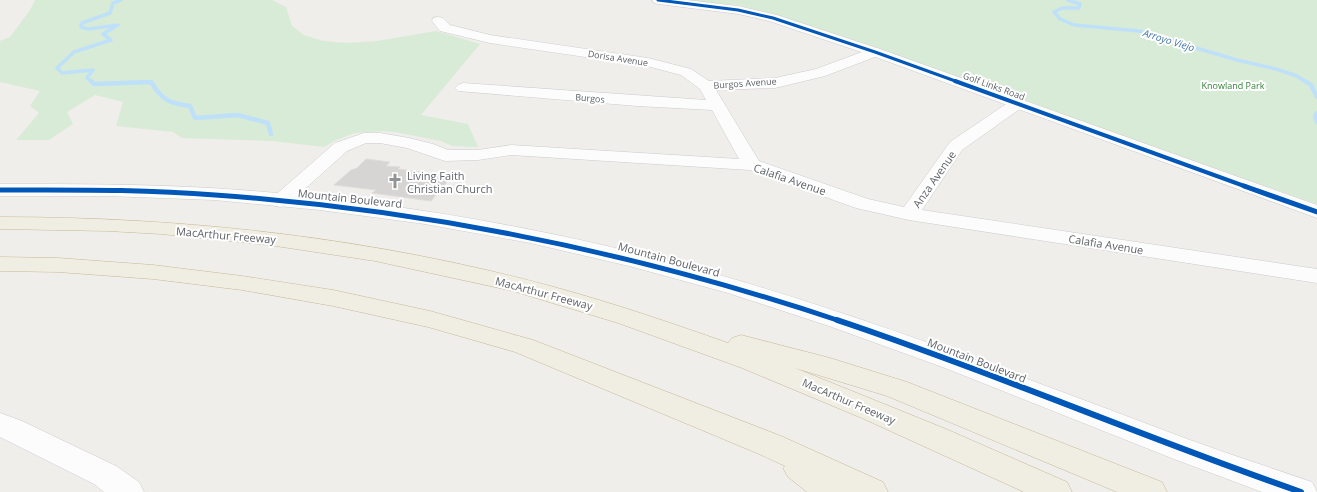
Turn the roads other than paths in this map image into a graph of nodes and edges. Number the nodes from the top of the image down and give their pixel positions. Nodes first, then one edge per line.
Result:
1 (658, 0) edge
2 (438, 21) dead end
3 (875, 52) junction
4 (706, 86) junction
5 (463, 88) dead end
6 (1018, 103) junction
7 (716, 105) junction
8 (752, 165) junction
9 (0, 190) edge
10 (280, 201) junction
11 (1317, 212) edge
12 (910, 214) junction
13 (0, 223) edge
14 (0, 264) edge
15 (1317, 276) edge
16 (561, 296) junction
17 (0, 426) edge
18 (770, 445) junction
19 (128, 492) edge
20 (830, 492) edge
21 (872, 492) edge
22 (1056, 492) edge
23 (1151, 492) edge
24 (1301, 492) edge

1 - 3 street, Golf Links Road
2 - 4 street, Dorisa Avenue
3 - 4 street, Burgos Avenue
3 - 6 street, Golf Links Road
4 - 7 street, Dorisa Avenue
5 - 7 street, Burgos
6 - 11 street, Golf Links Road
6 - 12 street, Anza Avenue
7 - 8 street, Dorisa Avenue
8 - 10 street, Calafia Avenue
8 - 12 street, Calafia Avenue
9 - 10 street, Mountain Boulevard
10 - 24 street, Mountain Boulevard
12 - 15 street, Calafia Avenue
13 - 16 highway, MacArthur Freeway
14 - 18 highway
16 - 22 highway, MacArthur Freeway
16 - 23 highway
17 - 19 street
18 - 20 highway
18 - 21 highway

